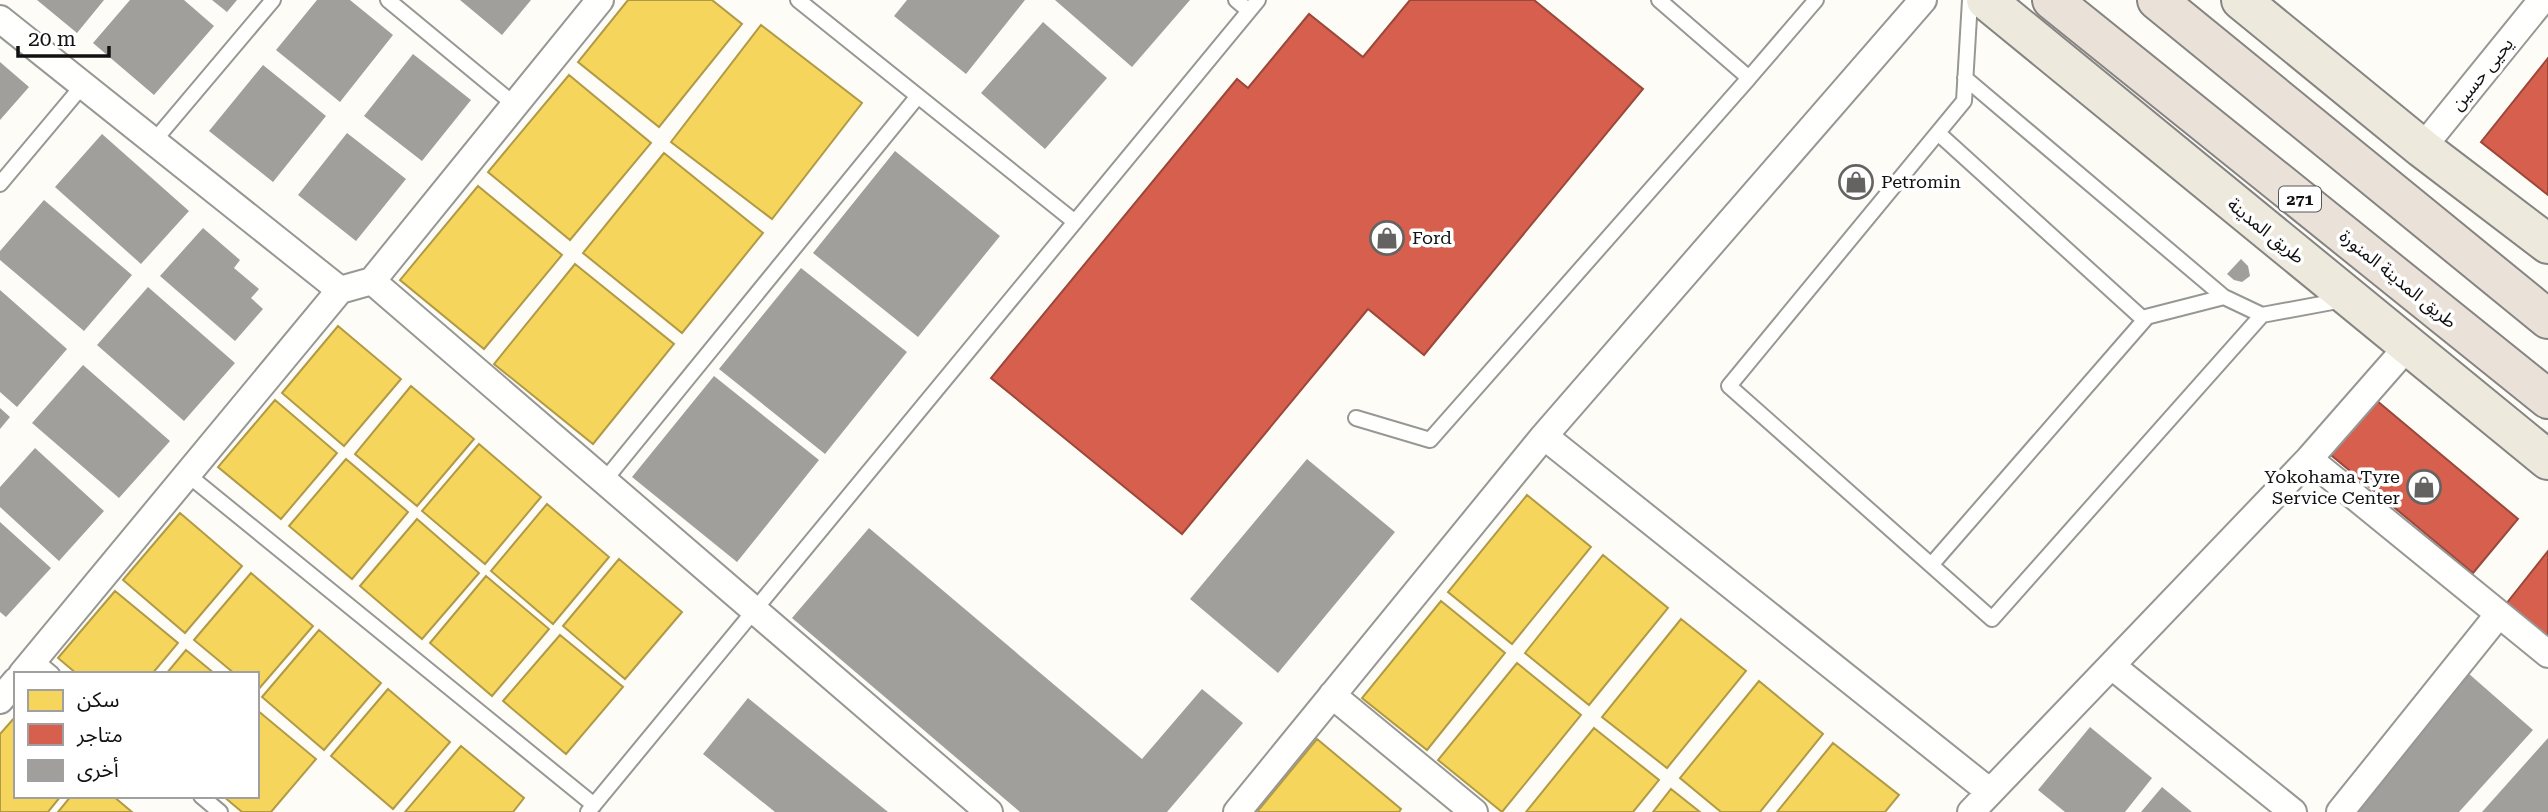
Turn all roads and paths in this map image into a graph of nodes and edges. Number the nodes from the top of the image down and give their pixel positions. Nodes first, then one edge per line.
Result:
1 (274, 0) edge
2 (388, 0) edge
3 (600, 0) edge
4 (798, 0) edge
5 (1236, 0) edge
6 (1658, 0) edge
7 (1816, 0) edge
8 (1923, 0) edge
9 (1970, 0) edge
10 (1986, 0) edge
11 (2052, 0) edge
12 (2157, 0) edge
13 (2241, 0) edge
14 (2542, 0) edge
15 (1253, 5) edge
16 (0, 19) edge
17 (1749, 78) junction
18 (1965, 78) junction
19 (83, 85) junction
20 (918, 96) junction
21 (515, 105) junction
22 (1938, 134) junction
23 (154, 141) junction
24 (2422, 148) junction
25 (0, 184) edge
26 (1075, 222) junction
27 (2548, 244) edge
28 (372, 281) junction
29 (340, 290) junction
30 (2224, 297) junction
31 (2350, 299) junction
32 (2262, 315) junction
33 (2147, 317) junction
34 (2548, 319) edge
35 (2407, 346) junction
36 (2548, 399) edge
37 (1356, 418) dead end
38 (1544, 436) junction
39 (2309, 459) junction
40 (2548, 460) edge
41 (188, 475) junction
42 (604, 481) junction
43 (1932, 564) junction
44 (755, 611) junction
45 (2499, 614) junction
46 (2548, 654) edge
47 (2112, 666) junction
48 (36, 669) edge
49 (14, 683) edge
50 (1332, 695) junction
51 (0, 700) edge
52 (1990, 792) junction
53 (203, 798) edge
54 (591, 808) edge
55 (220, 812) edge
56 (989, 812) edge
57 (1237, 812) edge
58 (1475, 812) edge
59 (1971, 812) edge
60 (2293, 812) edge
61 (2340, 812) edge

1 - 23 lane
2 - 21 lane
3 - 21 street
4 - 20 lane
5 - 15 lane
6 - 17 lane
7 - 17 lane
8 - 38 street
9 - 18 lane
10 - 31 main road, طريق المدينة
11 - 36 highway, طريق المدينة المنورة / 271
12 - 34 highway
13 - 24 main road
14 - 24 street, يحيى حسين
15 - 26 lane
16 - 19 street
17 - 37 lane
18 - 22 lane
18 - 30 lane
19 - 23 street
19 - 25 lane
20 - 26 lane
20 - 42 lane
21 - 28 street
22 - 33 lane
22 - 43 lane
23 - 29 street
24 - 27 main road
26 - 44 lane
28 - 29 street
28 - 42 street
29 - 41 street
30 - 32 lane
30 - 33 lane
31 - 32 lane
31 - 35 main road, طريق المدينة
32 - 43 lane
33 - 43 lane
35 - 39 street
35 - 40 main road, طريق المدينة
38 - 50 street
38 - 52 street
39 - 45 street
39 - 47 street
41 - 48 street
41 - 54 lane
42 - 44 street
44 - 54 lane
44 - 56 street
45 - 46 street
45 - 61 street
47 - 52 street
47 - 60 street
49 - 51 street
50 - 57 street
50 - 58 street
52 - 59 street
53 - 55 lane

